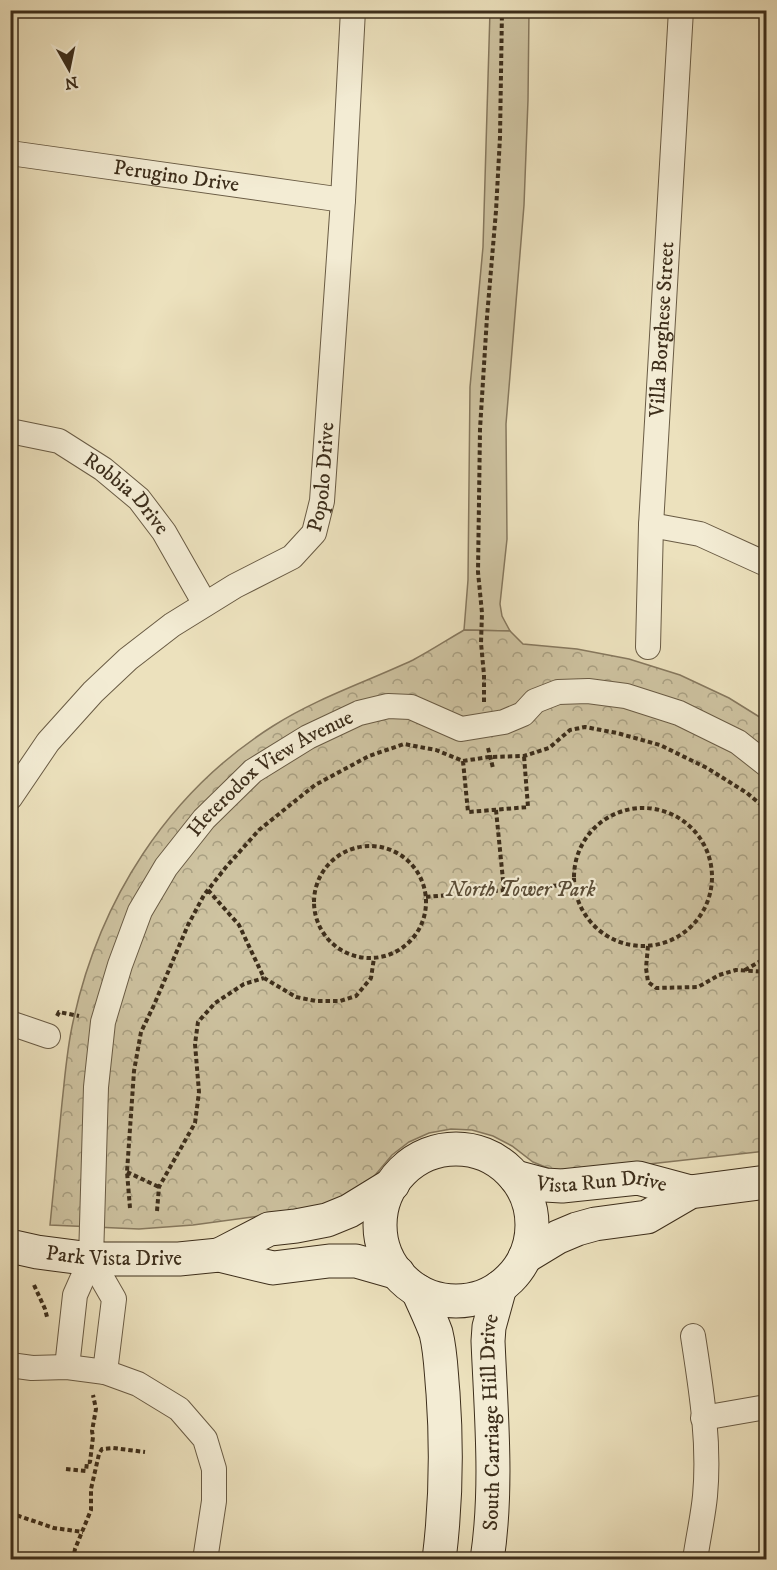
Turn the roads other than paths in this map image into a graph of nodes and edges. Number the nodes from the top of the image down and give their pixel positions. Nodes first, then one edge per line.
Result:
1 (353, 10) edge
2 (681, 10) edge
3 (10, 153) edge
4 (343, 200) junction
5 (10, 431) edge
6 (651, 525) junction
7 (766, 564) edge
8 (205, 604) junction
9 (648, 647) dead end
10 (766, 764) edge
11 (10, 798) edge
12 (10, 1023) edge
13 (48, 1036) road end
14 (515, 1177) junction
15 (766, 1182) edge
16 (393, 1184) junction
17 (690, 1192) junction
18 (10, 1246) edge
19 (219, 1255) junction
20 (525, 1257) junction
21 (91, 1259) junction
22 (408, 1282) junction
23 (500, 1287) junction
24 (693, 1336) dead end
25 (10, 1365) edge
26 (67, 1367) junction
27 (99, 1381) junction
28 (766, 1407) edge
29 (703, 1418) junction
30 (205, 1560) edge
31 (439, 1560) edge
32 (487, 1560) edge
33 (695, 1560) edge

1 - 4 street, Popolo Drive
2 - 6 street, Villa Borghese Street
3 - 4 street, Perugino Drive
4 - 8 street, Popolo Drive
5 - 8 street, Robbia Drive
6 - 7 street
6 - 9 street, Villa Borghese Street
8 - 11 street, Popolo Drive
10 - 21 street, Heterodox View Avenue
12 - 13 street
14 - 16 street
14 - 17 street, Vista Run Drive
14 - 20 street
15 - 17 street, Vista Run Drive
16 - 19 street, Park Vista Drive
16 - 22 street
17 - 20 street, Vista Run Drive
18 - 21 street, Park Vista Drive
19 - 21 street, Park Vista Drive
19 - 22 street, Park Vista Drive
20 - 23 street
21 - 26 street
21 - 27 street
22 - 23 street
22 - 31 street
23 - 32 street, South Carriage Hill Drive
24 - 29 street
25 - 26 street
26 - 27 street
27 - 30 street
28 - 29 street
29 - 33 street

